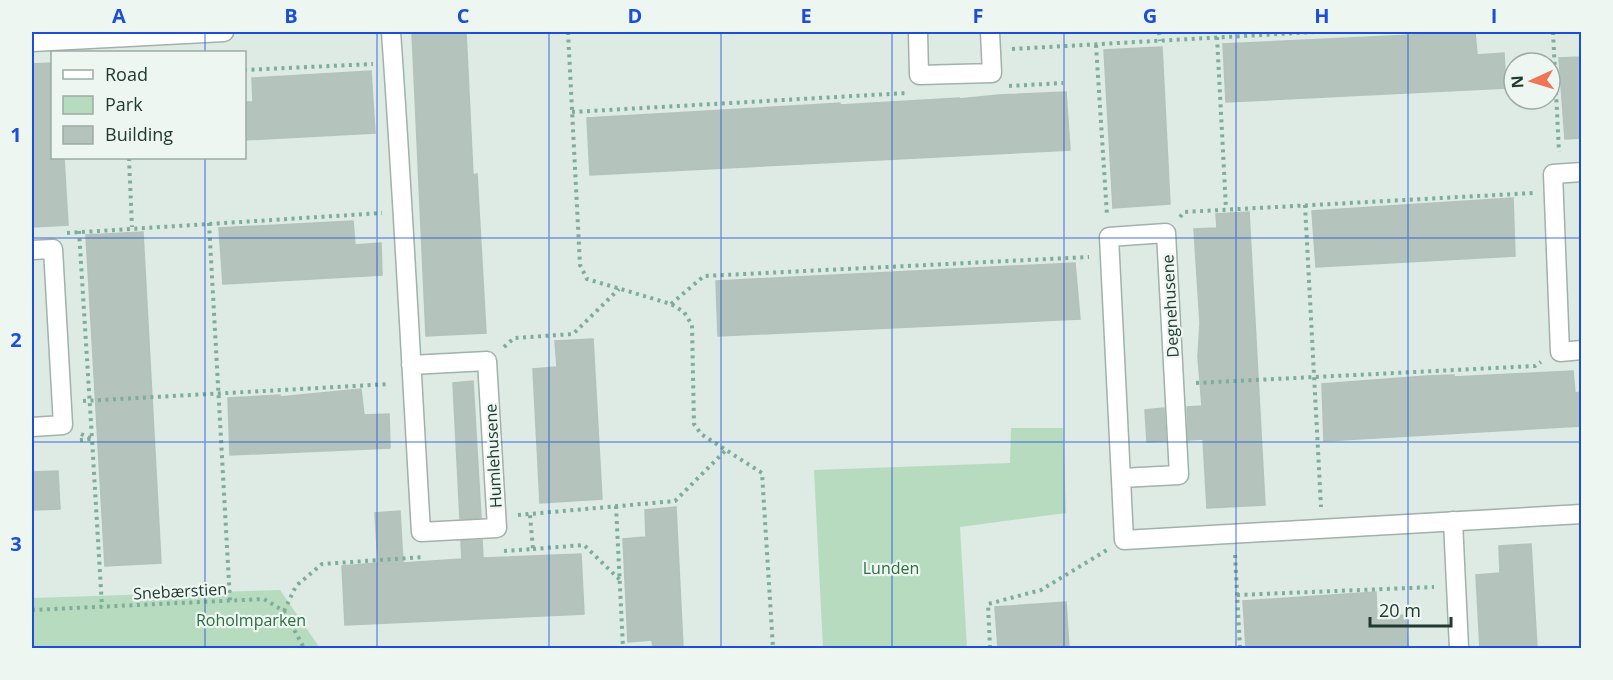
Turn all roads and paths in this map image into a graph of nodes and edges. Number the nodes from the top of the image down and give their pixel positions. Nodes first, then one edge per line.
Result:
1 (224, 32) edge
2 (391, 32) edge
3 (568, 32) edge
4 (918, 32) edge
5 (990, 32) edge
6 (1160, 32) edge
7 (1315, 32) edge
8 (1553, 32) edge
9 (1217, 38) junction
10 (1160, 41) junction
11 (32, 42) edge
12 (1096, 45) junction
13 (991, 51) junction
14 (393, 63) junction
15 (246, 70) edge
16 (920, 75) junction
17 (572, 112) junction
18 (129, 159) edge
19 (1581, 172) edge
20 (1560, 173) junction
21 (1554, 192) junction
22 (1305, 206) junction
23 (1226, 209) junction
24 (402, 212) junction
25 (209, 223) junction
26 (132, 228) junction
27 (79, 231) junction
28 (1166, 233) junction
29 (1109, 237) junction
30 (53, 249) junction
31 (32, 250) edge
32 (1110, 256) junction
33 (620, 288) junction
34 (671, 304) junction
35 (1581, 350) edge
36 (1560, 352) junction
37 (487, 361) junction
38 (411, 374) junction
39 (1314, 376) junction
40 (1174, 384) junction
41 (218, 394) junction
42 (89, 400) junction
43 (62, 402) junction
44 (63, 425) junction
45 (32, 428) edge
46 (92, 439) junction
47 (726, 450) junction
48 (1121, 478) junction
49 (616, 506) junction
50 (531, 514) junction
51 (1581, 514) edge
52 (496, 516) junction
53 (1453, 521) junction
54 (1322, 529) junction
55 (1234, 533) junction
56 (1124, 540) junction
57 (533, 549) junction
58 (498, 552) dead end
59 (427, 557) dead end
60 (620, 580) junction
61 (1456, 586) junction
62 (1237, 595) junction
63 (230, 601) junction
64 (102, 607) junction
65 (32, 610) edge
66 (284, 611) junction
67 (304, 648) edge
68 (623, 648) edge
69 (773, 648) edge
70 (990, 648) edge
71 (1240, 648) edge
72 (1459, 648) edge

1 - 11 street
2 - 14 street, Humlehusene
3 - 17 path
4 - 16 street
5 - 13 street
6 - 10 path
7 - 9 path
8 - 20 path
9 - 10 path
9 - 23 path
10 - 12 path
12 - 13 path
12 - 29 path
13 - 16 street
14 - 15 path
14 - 24 street, Humlehusene
16 - 17 path
17 - 33 path
18 - 26 path
19 - 20 street
20 - 21 street
21 - 22 path
21 - 36 street
22 - 23 path
22 - 39 path
23 - 28 path
24 - 25 path
24 - 38 street, Humlehusene
25 - 26 path
25 - 41 path
26 - 27 path
27 - 30 path
27 - 42 path
28 - 29 street, Degnehusene
28 - 40 street, Degnehusene
29 - 32 street
30 - 31 street
30 - 43 street
32 - 34 path
32 - 48 street
33 - 34 path
33 - 37 path
34 - 47 path
35 - 36 street
36 - 39 path
37 - 38 street
37 - 52 street, Humlehusene
38 - 41 path
38 - 52 street, Humlehusene
39 - 40 path
39 - 54 path
40 - 48 street, Degnehusene
41 - 42 path
41 - 63 path
42 - 43 path
42 - 46 path
43 - 44 street
44 - 45 street
44 - 46 path
46 - 64 path
47 - 49 path
47 - 69 path
48 - 56 street
49 - 50 path
49 - 60 path
50 - 52 path
50 - 57 path
51 - 53 street
53 - 54 street
53 - 61 street
54 - 55 street
55 - 56 street
55 - 62 path
56 - 70 path
57 - 58 path
57 - 60 path
59 - 66 path
60 - 68 path
61 - 62 path
61 - 72 street
62 - 71 path
63 - 64 path, Snebærstien
63 - 66 path, Snebærstien
64 - 65 path, Snebærstien
66 - 67 path

